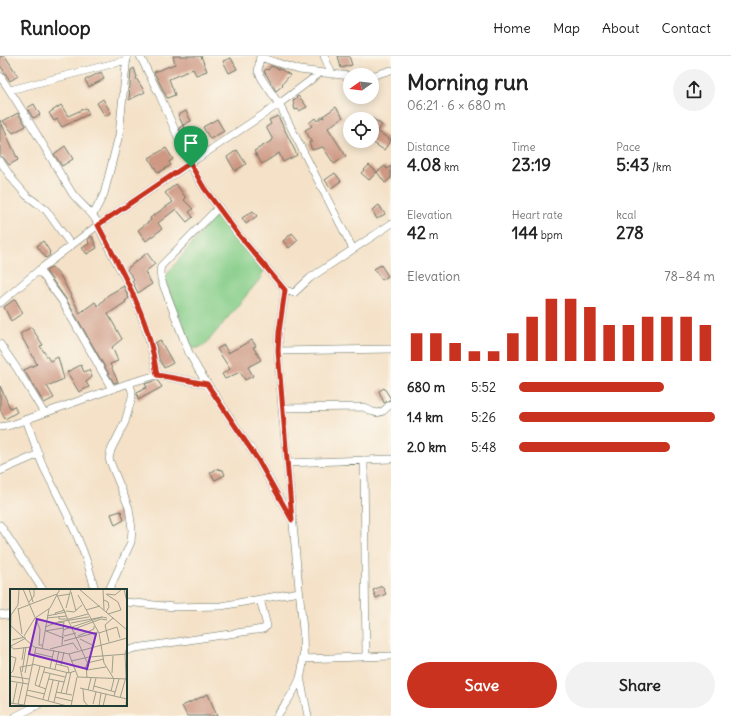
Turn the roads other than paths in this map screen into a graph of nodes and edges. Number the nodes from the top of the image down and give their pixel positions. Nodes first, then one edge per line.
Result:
1 (140, 56) edge
2 (260, 56) edge
3 (324, 56) edge
4 (127, 58) edge
5 (391, 70) edge
6 (320, 73) junction
7 (332, 74) junction
8 (379, 74) edge
9 (343, 75) edge
10 (0, 76) edge
11 (10, 90) junction
12 (279, 104) junction
13 (0, 161) edge
14 (190, 163) junction
15 (219, 207) junction
16 (93, 215) junction
17 (391, 224) edge
18 (98, 225) junction
19 (71, 245) junction
20 (353, 249) junction
21 (39, 270) junction
22 (285, 290) junction
23 (1, 299) edge
24 (0, 344) edge
25 (391, 349) edge
26 (278, 351) junction
27 (157, 375) junction
28 (128, 383) junction
29 (207, 384) junction
30 (112, 389) junction
31 (391, 404) edge
32 (282, 408) junction
33 (44, 413) junction
34 (26, 419) junction
35 (0, 427) edge
36 (39, 454) junction
37 (391, 459) edge
38 (364, 460) junction
39 (287, 463) junction
40 (0, 471) edge
41 (292, 520) junction
42 (0, 525) edge
43 (42, 589) edge
44 (95, 589) edge
45 (109, 589) edge
46 (298, 592) junction
47 (260, 599) junction
48 (127, 602) edge
49 (0, 614) edge
50 (10, 616) edge
51 (127, 651) edge
52 (366, 656) junction
53 (391, 656) edge
54 (302, 660) junction
55 (300, 677) junction
56 (36, 706) edge
57 (16, 716) edge
58 (276, 716) edge
59 (308, 716) edge

1 - 14 street
2 - 6 street
2 - 12 street
3 - 7 street
4 - 11 street
4 - 16 street
5 - 8 street
6 - 7 street
6 - 12 street
7 - 9 street
10 - 11 street
11 - 16 street
12 - 14 street
12 - 20 street
13 - 19 street
14 - 15 street
14 - 18 street
15 - 22 street
15 - 29 street
16 - 18 street
17 - 20 street
18 - 19 street
18 - 27 street
19 - 21 street
20 - 22 street
21 - 23 street
21 - 30 street
22 - 26 street
24 - 33 street
25 - 26 street
26 - 32 street
27 - 28 street
27 - 29 street
28 - 30 street
28 - 45 street
29 - 41 street
30 - 33 street
31 - 32 street
32 - 39 street
33 - 34 street
34 - 35 street
34 - 36 street
36 - 40 street
36 - 44 street
37 - 38 street
38 - 39 street
38 - 52 street
39 - 41 street
41 - 46 street
42 - 43 street
46 - 47 street
46 - 54 street
47 - 48 street
47 - 51 street
49 - 50 street
52 - 53 street
52 - 54 street
54 - 55 street
55 - 58 street
55 - 59 street
56 - 57 street

